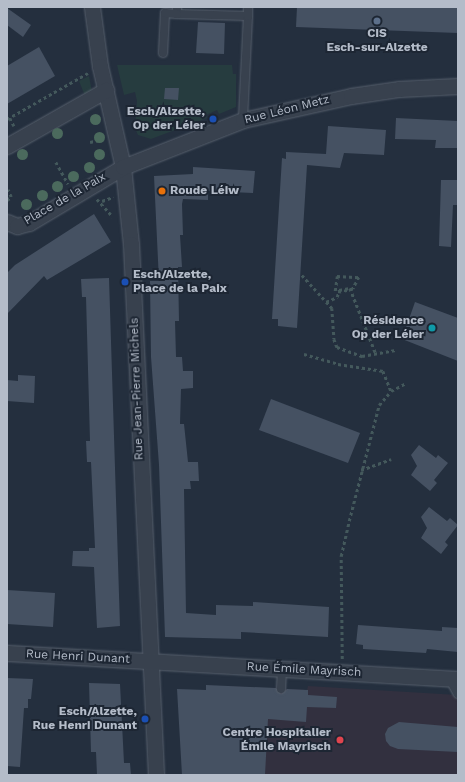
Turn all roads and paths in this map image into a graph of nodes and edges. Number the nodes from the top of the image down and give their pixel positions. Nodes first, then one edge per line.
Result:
1 (92, 7) edge
2 (177, 10) edge
3 (214, 11) edge
4 (248, 11) edge
5 (163, 53) dead end
6 (100, 66) junction
7 (458, 86) edge
8 (106, 90) junction
9 (7, 120) edge
10 (243, 120) junction
11 (7, 146) edge
12 (56, 162) dead end
13 (123, 167) junction
14 (8, 190) dead end
15 (74, 194) junction
16 (7, 200) edge
17 (114, 219) dead end
18 (10, 228) edge
19 (302, 275) dead end
20 (350, 290) junction
21 (339, 292) junction
22 (326, 302) junction
23 (394, 350) dead end
24 (304, 354) dead end
25 (376, 354) junction
26 (406, 383) dead end
27 (391, 391) junction
28 (391, 459) dead end
29 (361, 470) junction
30 (7, 652) edge
31 (149, 661) junction
32 (282, 668) junction
33 (342, 672) junction
34 (453, 678) edge
35 (281, 689) dead end
36 (458, 694) edge
37 (156, 775) edge

1 - 6 street, Rue Jean-Pierre Michels
2 - 3 lane
2 - 5 lane
3 - 4 lane
4 - 10 lane
6 - 8 street, Rue Jean-Pierre Michels
6 - 9 path
7 - 10 street, Rue Léon Metz
8 - 11 street
8 - 13 street, Rue Jean-Pierre Michels
10 - 13 street, Rue Léon Metz
12 - 15 path
13 - 15 street, Place de la Paix
13 - 31 street, Rue Jean-Pierre Michels
14 - 16 path
15 - 17 path
15 - 18 street, Place de la Paix
19 - 22 path
20 - 21 path
20 - 21 path
20 - 25 path
21 - 22 path
22 - 25 path
23 - 25 path
24 - 27 path
26 - 27 path
27 - 29 path
28 - 29 path
29 - 33 path
30 - 31 street, Rue Henri Dunant
31 - 32 street, Rue Émile Mayrisch
31 - 37 street, Rue Jean-Pierre Michels
32 - 33 street, Rue Émile Mayrisch
32 - 35 lane
33 - 34 street, Rue Émile Mayrisch
34 - 36 lane

